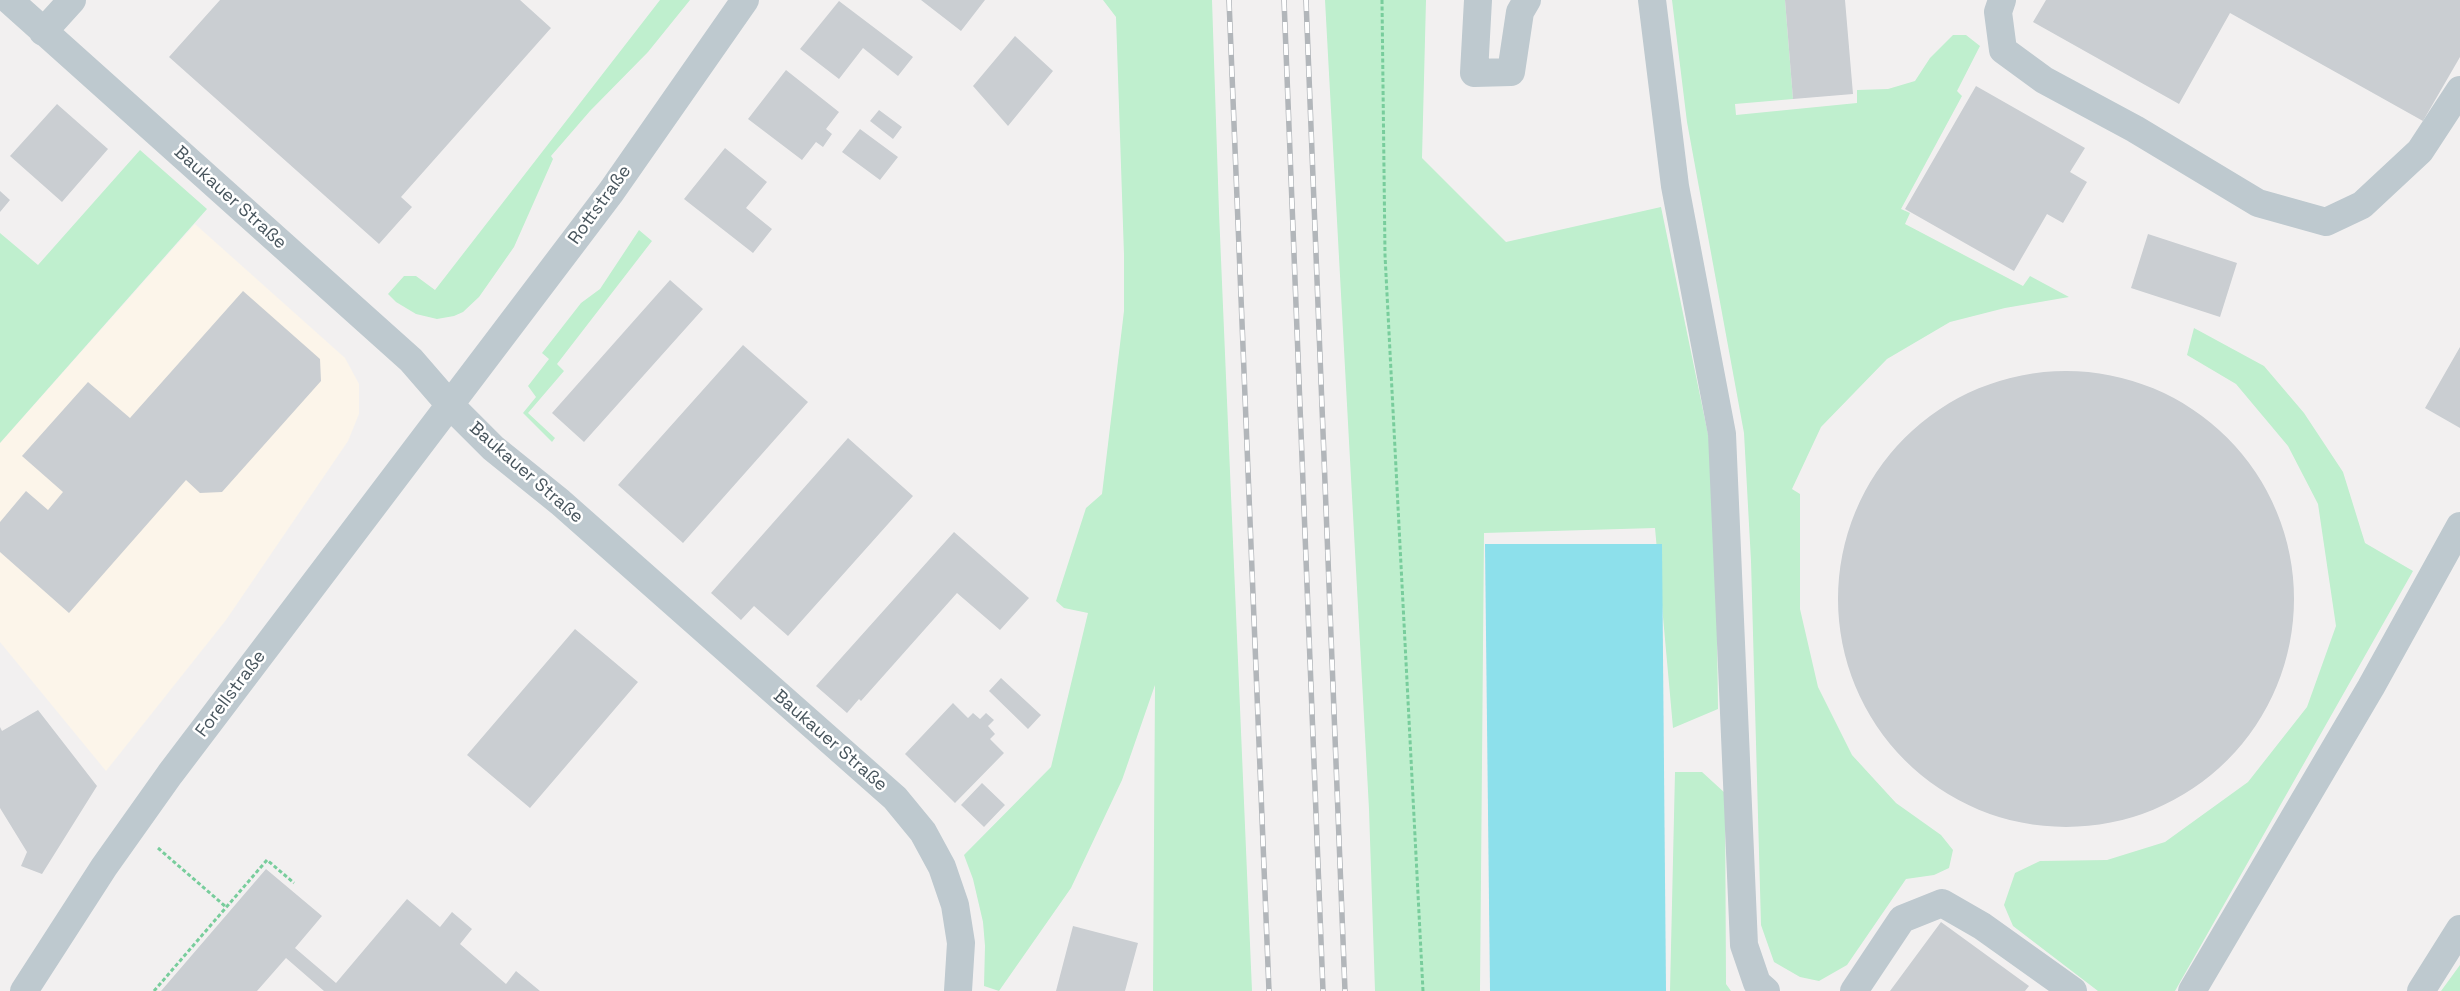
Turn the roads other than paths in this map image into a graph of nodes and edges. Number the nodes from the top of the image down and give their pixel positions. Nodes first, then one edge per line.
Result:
1 (9, 0) edge
2 (72, 0) edge
3 (744, 0) edge
4 (1478, 0) edge
5 (1527, 0) edge
6 (1652, 0) edge
7 (2002, 0) edge
8 (43, 32) junction
9 (2460, 90) edge
10 (450, 405) junction
11 (2460, 526) edge
12 (2460, 929) edge
13 (24, 991) edge
14 (958, 991) edge
15 (1766, 991) edge
16 (1854, 991) edge
17 (2073, 991) edge
18 (2192, 991) edge
19 (2421, 991) edge

1 - 8 street, Baukauer Straße
2 - 8 street
3 - 10 street, Rottstraße
4 - 5 street
6 - 15 street
7 - 9 street
8 - 10 street, Baukauer Straße
10 - 13 street, Forellstraße
10 - 14 street, Baukauer Straße
11 - 18 street
12 - 19 street
16 - 17 street

